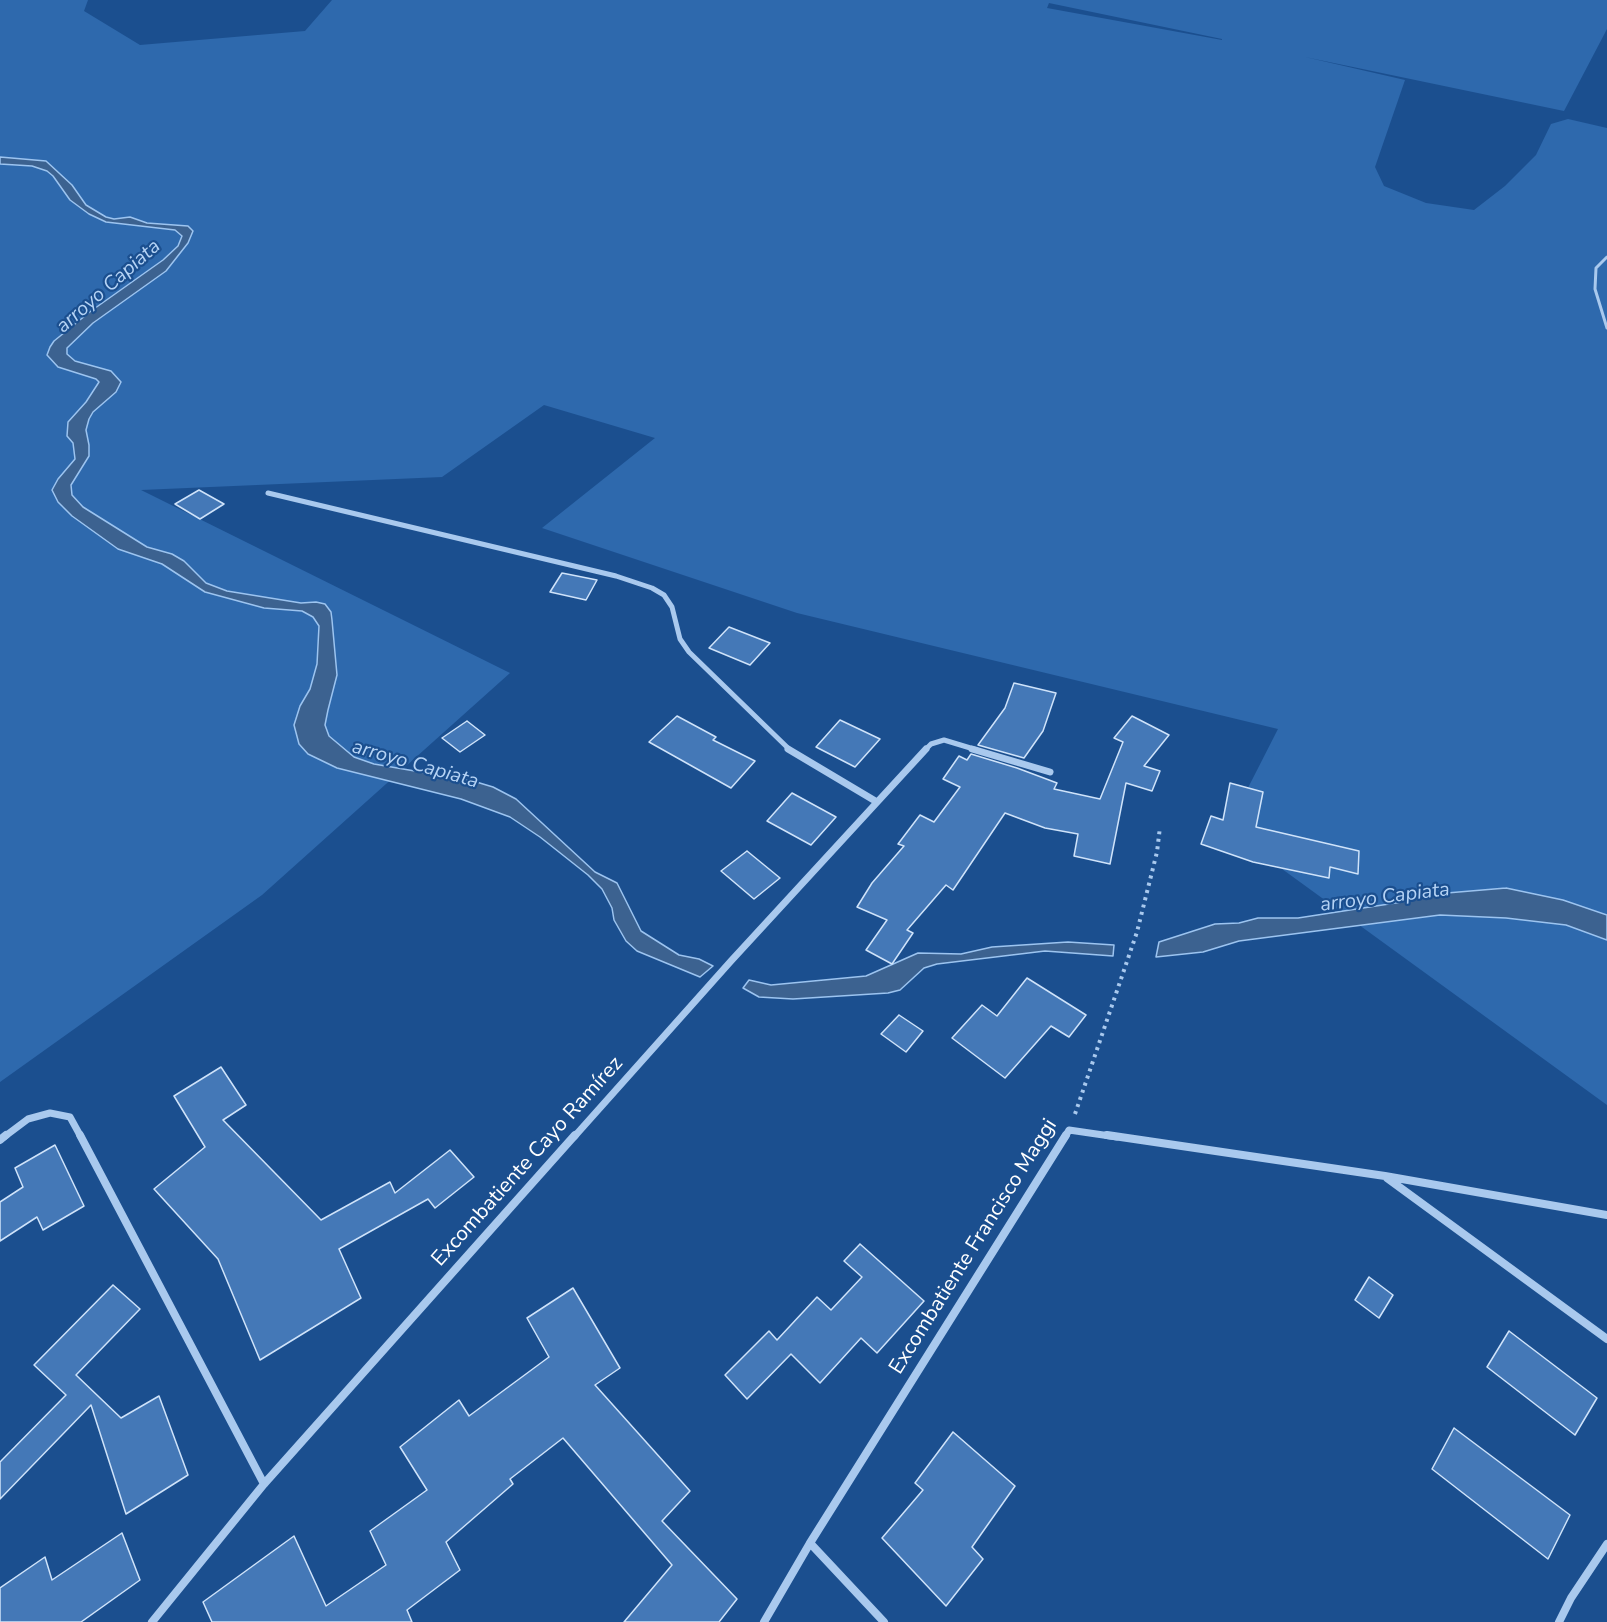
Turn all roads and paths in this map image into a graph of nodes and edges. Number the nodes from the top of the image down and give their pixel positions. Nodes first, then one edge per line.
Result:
1 (1607, 257) edge
2 (1607, 328) edge
3 (268, 493) dead end
4 (1050, 772) dead end
5 (877, 802) junction
6 (1160, 828) dead end
7 (1069, 1130) junction
8 (0, 1140) edge
9 (1385, 1176) junction
10 (1607, 1215) edge
11 (1607, 1339) edge
12 (264, 1484) junction
13 (810, 1543) junction
14 (1607, 1544) edge
15 (152, 1622) edge
16 (764, 1622) edge
17 (884, 1622) edge
18 (1559, 1622) edge

1 - 2 lane
3 - 5 street
4 - 5 street, Excombatiente Cayo Ramírez
5 - 12 street, Excombatiente Cayo Ramírez
6 - 7 path, Excombatiente Francisco Maggi
7 - 9 street
7 - 13 street, Excombatiente Francisco Maggi
8 - 12 street
9 - 10 street
9 - 11 street
12 - 15 street, Excombatiente Cayo Ramírez
13 - 16 street, Excombatiente Francisco Maggi
13 - 17 street
14 - 18 street

